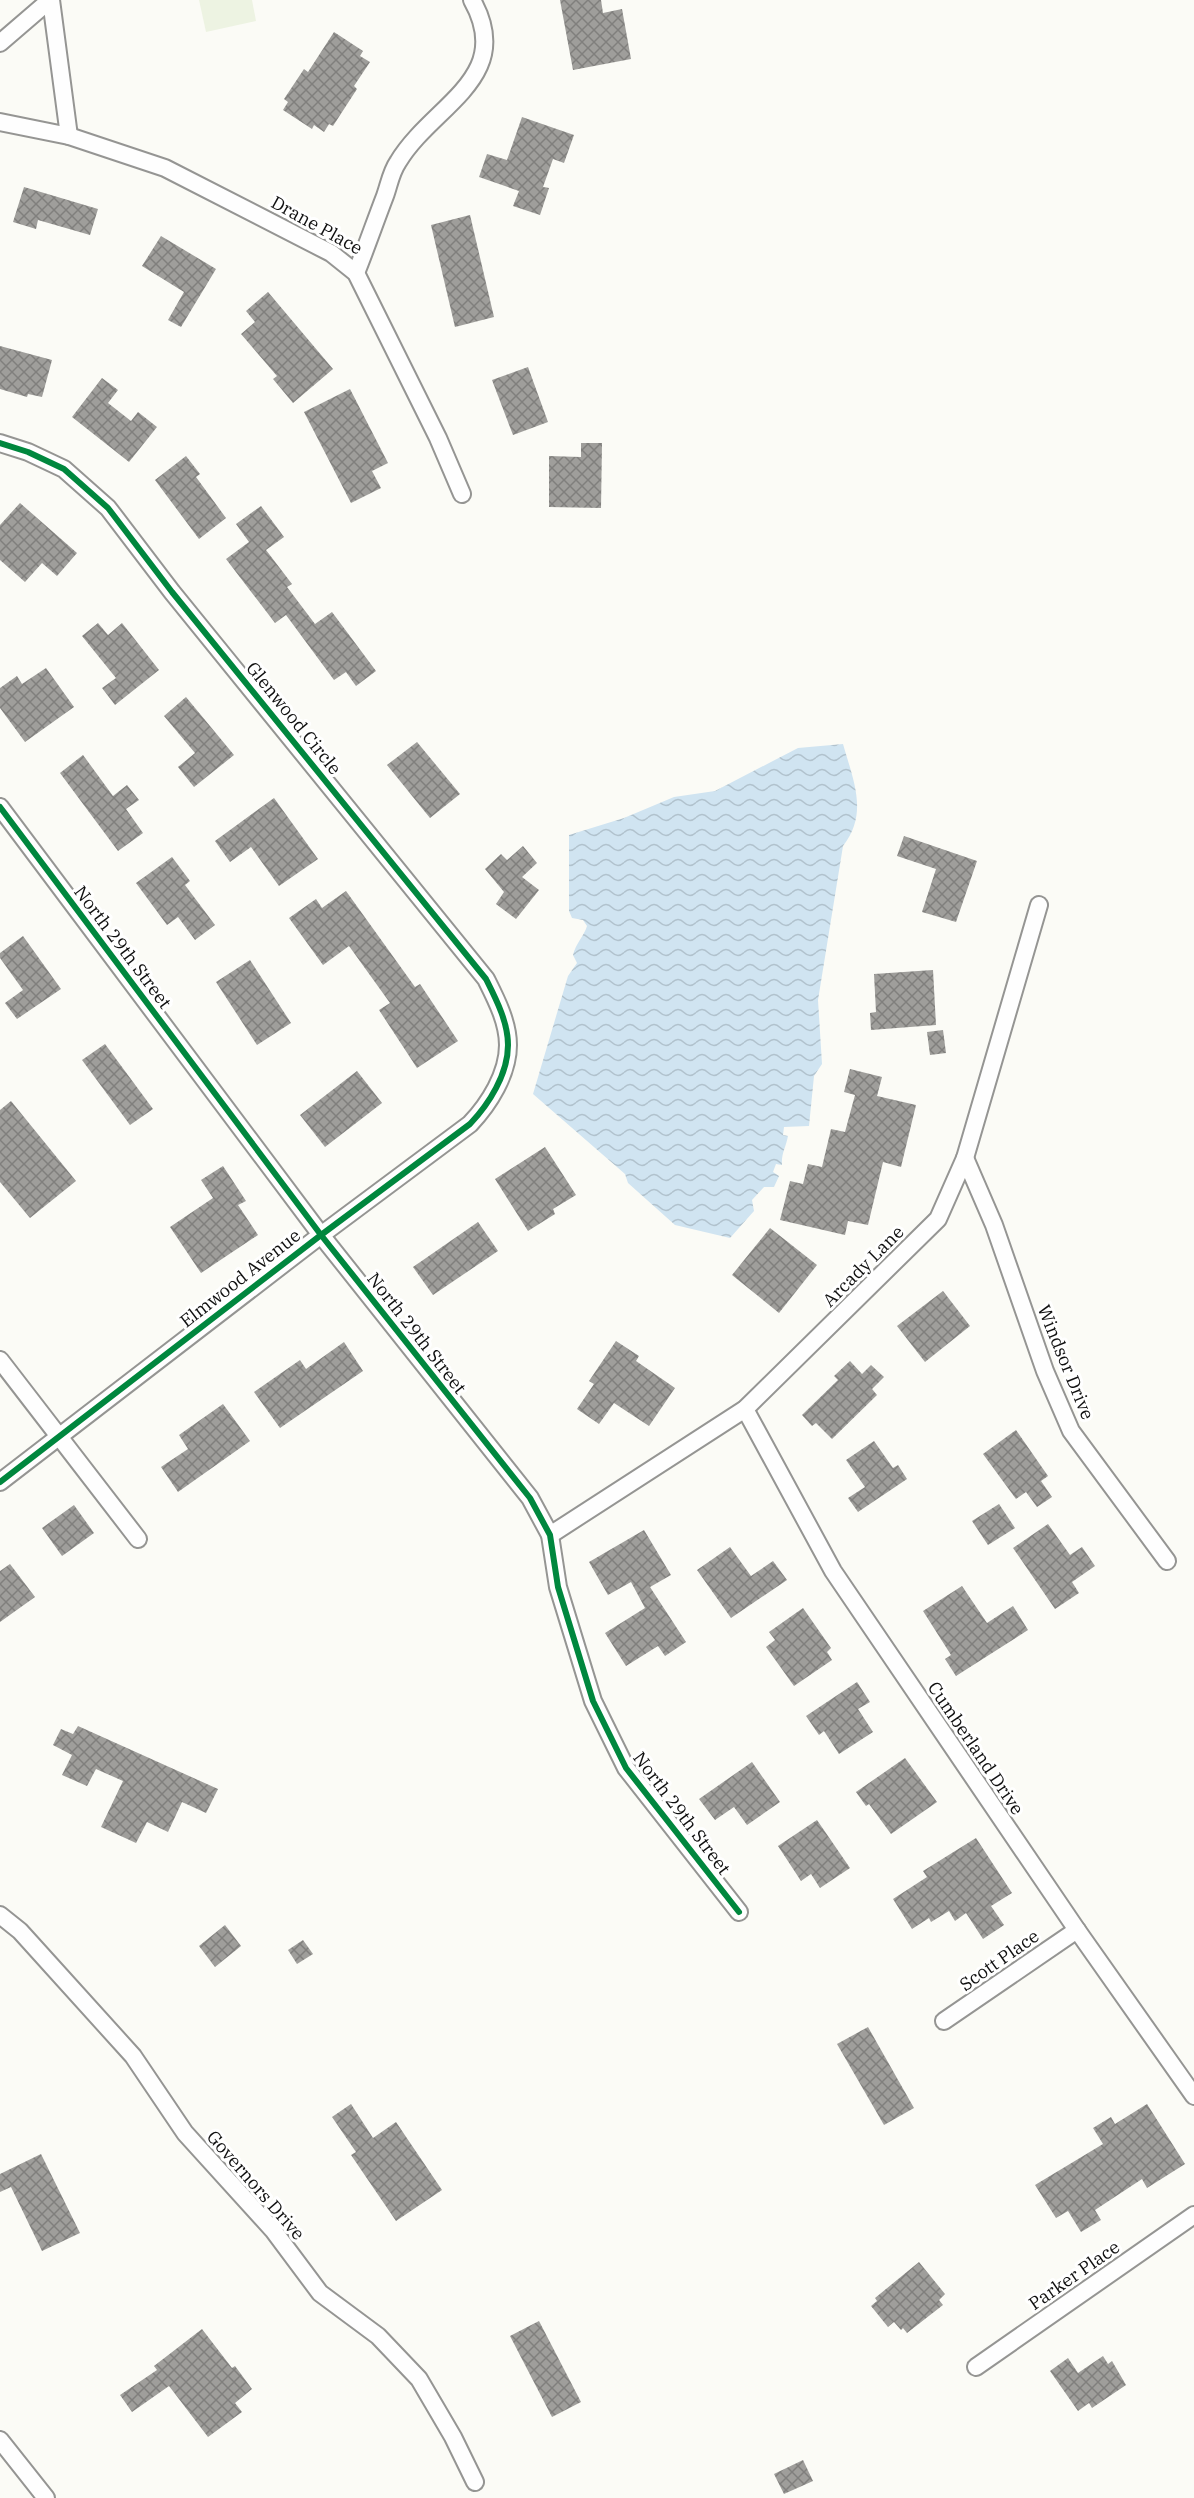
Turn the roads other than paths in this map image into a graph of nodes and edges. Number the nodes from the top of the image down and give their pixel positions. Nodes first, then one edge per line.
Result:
1 (51, 0) edge
2 (472, 0) edge
3 (0, 43) edge
4 (0, 122) edge
5 (69, 136) junction
6 (356, 273) junction
7 (0, 443) edge
8 (462, 494) dead end
9 (0, 807) edge
10 (1039, 905) dead end
11 (505, 1059) joint
12 (965, 1158) junction
13 (321, 1235) junction
14 (0, 1360) edge
15 (745, 1409) junction
16 (58, 1438) junction
17 (0, 1482) edge
18 (550, 1535) junction
19 (138, 1539) dead end
20 (1167, 1561) dead end
21 (739, 1912) dead end
22 (0, 1916) edge
23 (1077, 1930) junction
24 (944, 2021) dead end
25 (1194, 2096) edge
26 (1194, 2214) edge
27 (976, 2367) dead end
28 (0, 2440) edge
29 (475, 2482) dead end
30 (46, 2498) edge

1 - 3 street
1 - 5 street
2 - 6 street, Drane Place
4 - 5 street, Drane Place
5 - 6 street, Drane Place
6 - 8 street
7 - 11 street, Glenwood Circle
9 - 13 street, North 29th Street
10 - 12 street, Arcady Lane
11 - 13 street, Elmwood Avenue
12 - 15 street, Arcady Lane
12 - 20 street, Windsor Drive
13 - 16 street, Elmwood Avenue
13 - 18 street, North 29th Street
14 - 16 street
15 - 18 street, Arcady Lane
15 - 23 street, Cumberland Drive
16 - 17 street, Elmwood Avenue
16 - 19 street
18 - 21 street, North 29th Street
22 - 29 street, Governors Drive
23 - 24 street, Scott Place
23 - 25 street, Cumberland Drive
26 - 27 street, Parker Place
28 - 30 street

